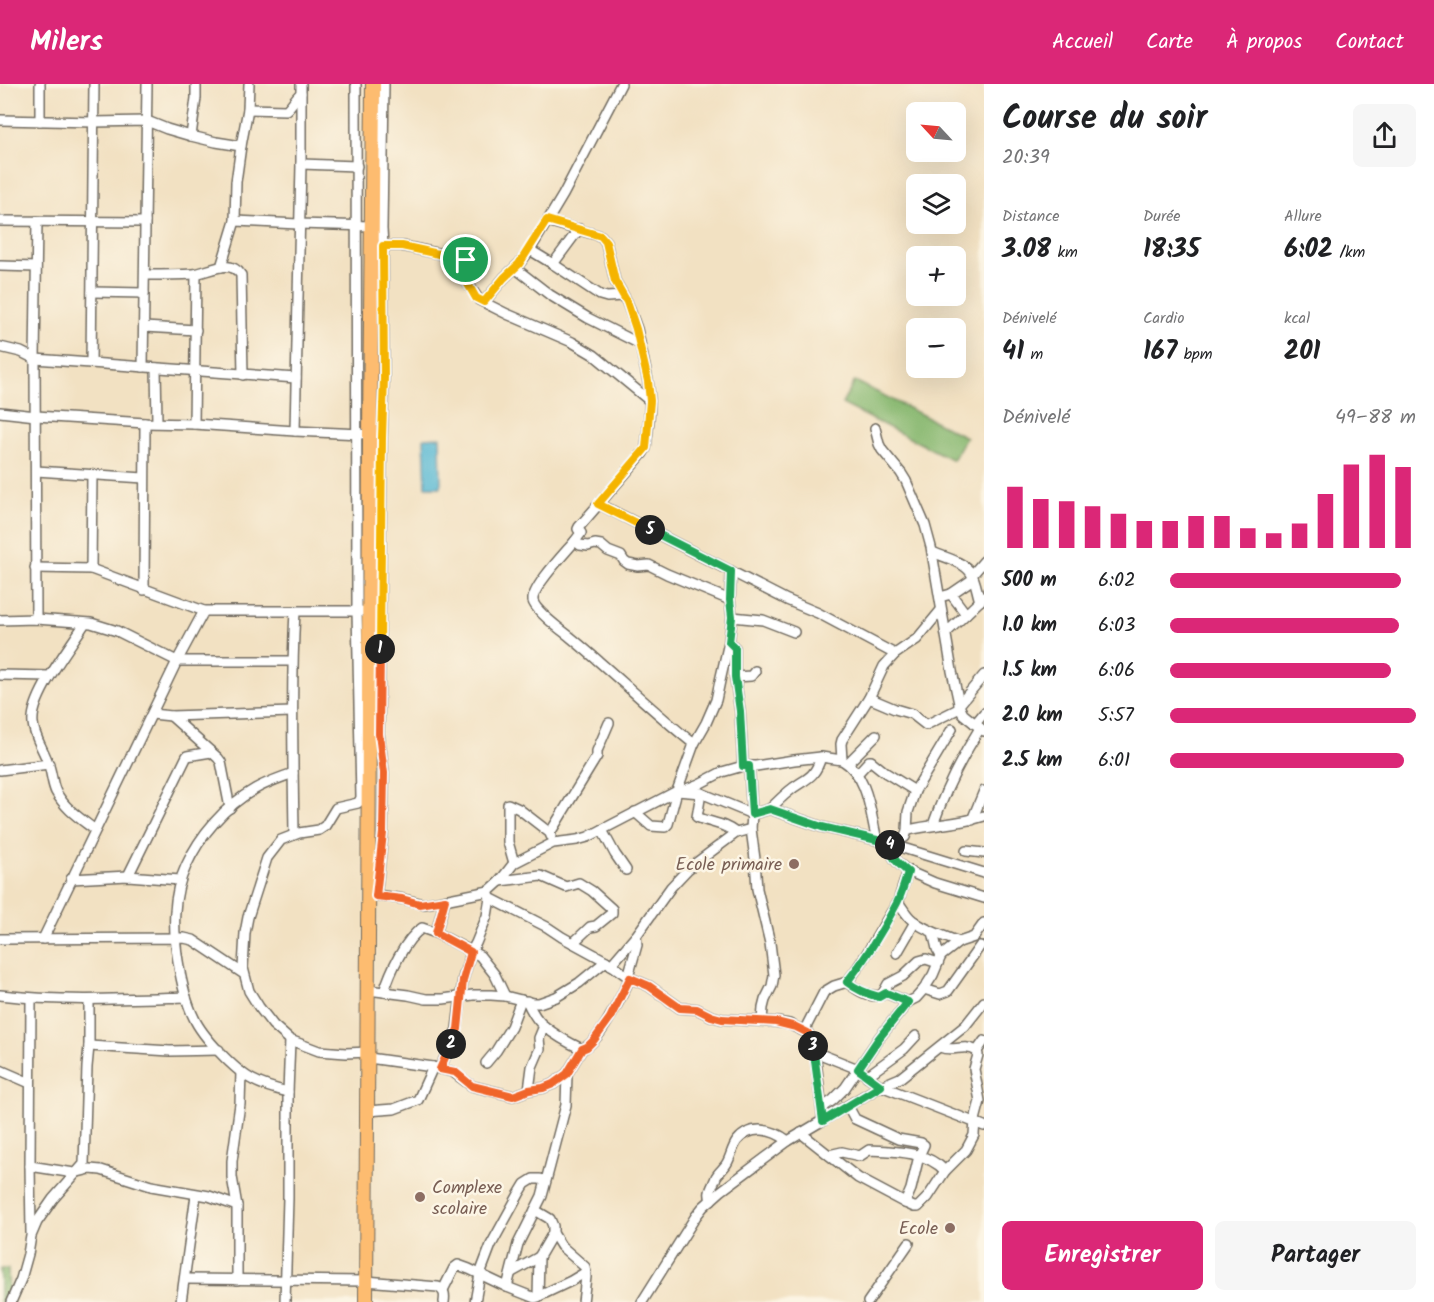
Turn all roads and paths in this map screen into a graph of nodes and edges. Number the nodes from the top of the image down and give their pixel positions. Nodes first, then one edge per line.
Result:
1 (40, 84) edge
2 (94, 84) edge
3 (147, 84) edge
4 (196, 84) edge
5 (249, 84) edge
6 (356, 84) edge
7 (373, 84) edge
8 (384, 84) edge
9 (621, 84) edge
10 (301, 88) edge
11 (249, 109) junction
12 (0, 120) edge
13 (147, 121) junction
14 (40, 122) junction
15 (94, 122) junction
16 (191, 136) junction
17 (241, 146) junction
18 (301, 164) junction
19 (357, 166) junction
20 (235, 220) junction
21 (547, 220) junction
22 (0, 221) edge
23 (37, 221) junction
24 (93, 221) junction
25 (145, 222) junction
26 (298, 224) junction
27 (356, 226) junction
28 (371, 226) junction
29 (579, 229) junction
30 (383, 246) junction
31 (530, 250) junction
32 (553, 264) junction
33 (0, 266) edge
34 (36, 267) junction
35 (221, 267) junction
36 (515, 268) junction
37 (196, 274) junction
38 (145, 275) junction
39 (92, 292) junction
40 (144, 293) junction
41 (623, 296) junction
42 (484, 302) junction
43 (144, 327) junction
44 (196, 330) junction
45 (639, 344) junction
46 (0, 347) edge
47 (35, 359) junction
48 (91, 363) junction
49 (143, 367) junction
50 (156, 368) junction
51 (195, 372) junction
52 (243, 375) junction
53 (296, 378) junction
54 (650, 401) junction
55 (0, 412) edge
56 (36, 416) junction
57 (145, 423) junction
58 (157, 423) junction
59 (194, 424) junction
60 (875, 428) dead end
61 (295, 431) junction
62 (364, 435) junction
63 (36, 471) junction
64 (92, 475) junction
65 (144, 478) junction
66 (598, 504) junction
67 (575, 541) junction
68 (932, 552) junction
69 (984, 561) edge
70 (35, 568) junction
71 (91, 569) junction
72 (731, 571) junction
73 (973, 577) junction
74 (144, 590) junction
75 (951, 594) junction
76 (940, 597) junction
77 (730, 600) junction
78 (981, 603) edge
79 (941, 610) junction
80 (204, 611) junction
81 (295, 611) junction
82 (363, 611) junction
83 (966, 614) junction
84 (732, 617) junction
85 (36, 619) junction
86 (0, 620) edge
87 (85, 622) junction
88 (794, 632) dead end
89 (946, 633) junction
90 (729, 642) junction
91 (895, 654) junction
92 (177, 661) junction
93 (292, 661) junction
94 (755, 671) dead end
95 (0, 675) edge
96 (984, 675) edge
97 (50, 676) junction
98 (735, 677) junction
99 (869, 698) junction
100 (960, 707) junction
101 (292, 712) junction
102 (984, 713) edge
103 (152, 714) junction
104 (171, 716) junction
105 (609, 723) dead end
106 (979, 728) edge
107 (952, 729) dead end
108 (876, 735) dead end
109 (694, 744) junction
110 (211, 752) junction
111 (821, 757) junction
112 (845, 762) junction
113 (49, 764) junction
114 (746, 766) junction
115 (0, 770) edge
116 (293, 773) junction
117 (857, 774) junction
118 (679, 791) junction
119 (915, 791) junction
120 (984, 791) edge
121 (701, 793) junction
122 (230, 808) junction
123 (770, 809) junction
124 (635, 812) junction
125 (752, 814) junction
126 (984, 816) edge
127 (972, 820) junction
128 (933, 825) junction
129 (751, 829) junction
130 (95, 830) junction
131 (602, 830) junction
132 (907, 831) junction
133 (735, 833) junction
134 (294, 834) junction
135 (551, 838) junction
136 (877, 840) junction
137 (892, 845) junction
138 (966, 852) dead end
139 (984, 853) edge
140 (514, 863) junction
141 (626, 870) dead end
142 (908, 872) junction
143 (984, 873) edge
144 (128, 876) junction
145 (71, 879) junction
146 (180, 880) junction
147 (500, 880) junction
148 (372, 895) junction
149 (490, 895) junction
150 (984, 898) edge
151 (445, 900) junction
152 (898, 902) junction
153 (915, 922) junction
154 (984, 923) edge
155 (933, 932) junction
156 (436, 933) junction
157 (636, 936) junction
158 (974, 937) junction
159 (175, 938) junction
160 (0, 939) edge
161 (43, 939) junction
162 (959, 942) junction
163 (573, 943) junction
164 (982, 948) edge
165 (471, 952) junction
166 (897, 953) dead end
167 (940, 960) junction
168 (608, 963) junction
169 (244, 974) junction
170 (629, 977) junction
171 (847, 982) junction
172 (924, 989) junction
173 (368, 990) junction
174 (384, 992) junction
175 (0, 995) edge
176 (882, 995) junction
177 (461, 996) junction
178 (505, 996) junction
179 (186, 997) junction
180 (31, 999) junction
181 (89, 1000) junction
182 (524, 1001) junction
183 (908, 1002) junction
184 (984, 1002) edge
185 (762, 1021) junction
186 (543, 1026) junction
187 (804, 1031) junction
188 (916, 1036) dead end
189 (290, 1040) junction
190 (984, 1041) edge
191 (89, 1046) junction
192 (940, 1047) junction
193 (582, 1049) junction
194 (219, 1050) junction
195 (815, 1052) junction
196 (369, 1055) junction
197 (979, 1057) edge
198 (486, 1063) dead end
199 (437, 1068) junction
200 (858, 1069) junction
201 (0, 1070) edge
202 (241, 1072) junction
203 (567, 1074) junction
204 (867, 1076) junction
205 (30, 1083) junction
206 (881, 1086) junction
207 (529, 1090) junction
208 (288, 1092) junction
209 (848, 1106) junction
210 (822, 1108) junction
211 (367, 1110) junction
212 (823, 1121) junction
213 (980, 1124) edge
214 (801, 1133) junction
215 (788, 1141) junction
216 (829, 1155) junction
217 (919, 1156) junction
218 (30, 1167) junction
219 (945, 1171) junction
220 (74, 1173) junction
221 (545, 1181) junction
222 (196, 1195) junction
223 (711, 1200) junction
224 (905, 1203) junction
225 (237, 1206) junction
226 (535, 1210) junction
227 (553, 1233) junction
228 (31, 1236) junction
229 (909, 1243) dead end
230 (539, 1257) junction
231 (512, 1272) junction
232 (586, 1272) junction
233 (480, 1274) junction
234 (185, 1279) junction
235 (237, 1280) junction
236 (285, 1280) junction
237 (366, 1281) junction
238 (507, 1287) junction
239 (443, 1290) junction
240 (537, 1299) edge
241 (11, 1302) edge
242 (181, 1302) edge
243 (285, 1302) edge
244 (366, 1302) edge
245 (444, 1302) edge
246 (475, 1302) edge
247 (583, 1302) edge
248 (642, 1302) edge
249 (868, 1302) edge

1 - 14 street
2 - 15 street
3 - 13 street
4 - 16 street
5 - 11 street
6 - 19 street
7 - 28 highway
8 - 30 street
9 - 21 street
10 - 11 street
10 - 18 street
11 - 17 street
12 - 14 street
13 - 15 street
13 - 16 street
13 - 25 street
14 - 15 street
15 - 24 street
16 - 17 street
17 - 20 street
18 - 19 street
18 - 26 street
19 - 27 street
20 - 26 street
20 - 35 street
21 - 29 street
21 - 31 street
22 - 23 street
23 - 24 street
23 - 34 street
24 - 25 street
24 - 39 street
25 - 38 street
26 - 27 street
26 - 53 street
27 - 28 street
27 - 62 street
28 - 62 highway
29 - 32 street
29 - 41 street
30 - 42 street
30 - 148 street
31 - 32 street
31 - 36 street
32 - 41 street
33 - 34 street
34 - 47 street
35 - 37 street
35 - 52 street
36 - 42 street
36 - 45 street
37 - 38 street
37 - 44 street
38 - 40 street
39 - 40 street
39 - 48 street
40 - 43 street
41 - 45 street
42 - 54 street
43 - 44 street
43 - 49 street
44 - 51 street
45 - 54 street
46 - 47 street
47 - 48 street
47 - 56 street
48 - 49 street
49 - 50 street
50 - 51 street
50 - 58 street
51 - 52 street
51 - 59 street
52 - 53 street
53 - 61 street
54 - 66 street
55 - 56 street
56 - 57 street
56 - 63 street
57 - 58 street
57 - 65 street
58 - 59 street
59 - 61 street
60 - 68 street
61 - 62 street
62 - 82 highway
63 - 64 street
63 - 70 street
64 - 65 street
64 - 71 street
65 - 74 street
66 - 67 street
66 - 72 street
67 - 77 street
67 - 109 street
68 - 73 street
68 - 76 street
69 - 73 street
70 - 71 street
70 - 85 street
71 - 74 street
72 - 77 street
72 - 91 street
73 - 75 street
73 - 78 street
74 - 80 street
75 - 76 street
75 - 83 street
76 - 79 street
77 - 84 street
78 - 83 street
79 - 89 street
79 - 91 street
80 - 81 street
80 - 92 street
81 - 82 street
81 - 93 street
82 - 134 street
82 - 148 highway
83 - 89 street
84 - 88 street
84 - 90 street
85 - 86 street
85 - 87 street
87 - 92 street
87 - 97 street
89 - 100 street
90 - 98 street
90 - 109 street
91 - 99 street
92 - 93 street
92 - 103 street
93 - 101 street
94 - 98 street
95 - 97 street
96 - 100 street
97 - 113 street
98 - 114 street
99 - 100 street
99 - 112 street
100 - 106 street
101 - 104 street
101 - 116 street
102 - 106 street
103 - 104 street
103 - 130 street
104 - 110 street
105 - 135 street
106 - 128 street
107 - 119 street
108 - 112 street
109 - 118 street
110 - 122 street
110 - 144 street
111 - 112 street
111 - 114 street
111 - 123 street
112 - 117 street
113 - 115 street
113 - 130 street
114 - 118 street
114 - 125 street
116 - 122 street
116 - 134 street
117 - 119 street
117 - 136 street
118 - 121 street
118 - 124 street
118 - 124 street
119 - 132 street
120 - 127 street
121 - 125 street
121 - 133 street
122 - 146 street
123 - 125 street
123 - 136 street
124 - 131 street
125 - 129 street
126 - 127 street
127 - 128 street
128 - 132 street
129 - 133 street
129 - 185 street
130 - 145 street
131 - 135 street
131 - 141 street
132 - 137 street
133 - 157 street
134 - 169 street
135 - 140 street
135 - 140 street
136 - 137 street
137 - 142 street
137 - 143 street
138 - 139 street
140 - 147 street
142 - 150 street
142 - 152 street
144 - 145 street
144 - 146 street
145 - 161 street
146 - 159 street
147 - 149 street
147 - 163 street
148 - 151 street
148 - 173 highway
149 - 151 street
149 - 163 street
149 - 165 street
151 - 156 street
152 - 153 street
152 - 171 street
153 - 155 street
153 - 166 street
154 - 158 street
155 - 162 street
155 - 167 street
156 - 165 street
156 - 174 street
157 - 168 street
157 - 170 street
158 - 162 street
158 - 164 street
159 - 161 street
159 - 169 street
159 - 179 street
160 - 161 street
162 - 167 street
163 - 168 street
164 - 172 street
165 - 177 street
165 - 178 street
167 - 172 street
167 - 176 street
168 - 170 street
168 - 182 street
169 - 189 street
170 - 185 street
170 - 193 street
171 - 176 street
171 - 187 street
172 - 183 street
173 - 174 street
173 - 196 highway
174 - 177 street
175 - 180 street
176 - 183 street
177 - 178 street
177 - 199 street
178 - 182 street
179 - 181 street
179 - 194 street
180 - 181 street
180 - 205 street
181 - 191 street
182 - 186 street
182 - 198 street
183 - 200 street
184 - 192 street
185 - 187 street
186 - 193 street
186 - 207 street
187 - 195 street
188 - 204 street
189 - 196 street
189 - 208 street
190 - 197 street
191 - 194 street
191 - 220 street
192 - 197 street
192 - 206 street
193 - 203 street
194 - 202 street
195 - 200 street
195 - 210 street
196 - 199 street
196 - 211 highway
197 - 213 street
199 - 207 street
199 - 211 street
200 - 204 street
200 - 210 street
201 - 205 street
202 - 208 street
202 - 225 street
203 - 207 street
203 - 221 street
204 - 206 street
205 - 218 street
206 - 209 street
206 - 213 street
208 - 236 street
209 - 212 street
209 - 217 street
210 - 212 street
211 - 237 highway
212 - 214 street
213 - 219 street
214 - 215 street
214 - 216 street
215 - 223 street
215 - 223 street
216 - 217 street
216 - 224 street
217 - 219 street
217 - 224 street
218 - 220 street
218 - 228 street
219 - 224 street
220 - 222 street
220 - 228 street
221 - 226 street
221 - 233 street
222 - 225 street
222 - 234 street
223 - 248 street
225 - 235 street
226 - 227 street
226 - 231 street
227 - 230 street
227 - 232 street
228 - 241 street
229 - 249 street
230 - 231 street
230 - 240 street
231 - 238 street
232 - 240 street
232 - 247 street
233 - 238 street
233 - 239 street
233 - 246 street
234 - 235 street
234 - 242 street
235 - 236 street
236 - 237 street
236 - 243 street
237 - 239 street
237 - 244 highway
238 - 240 street
239 - 245 street

